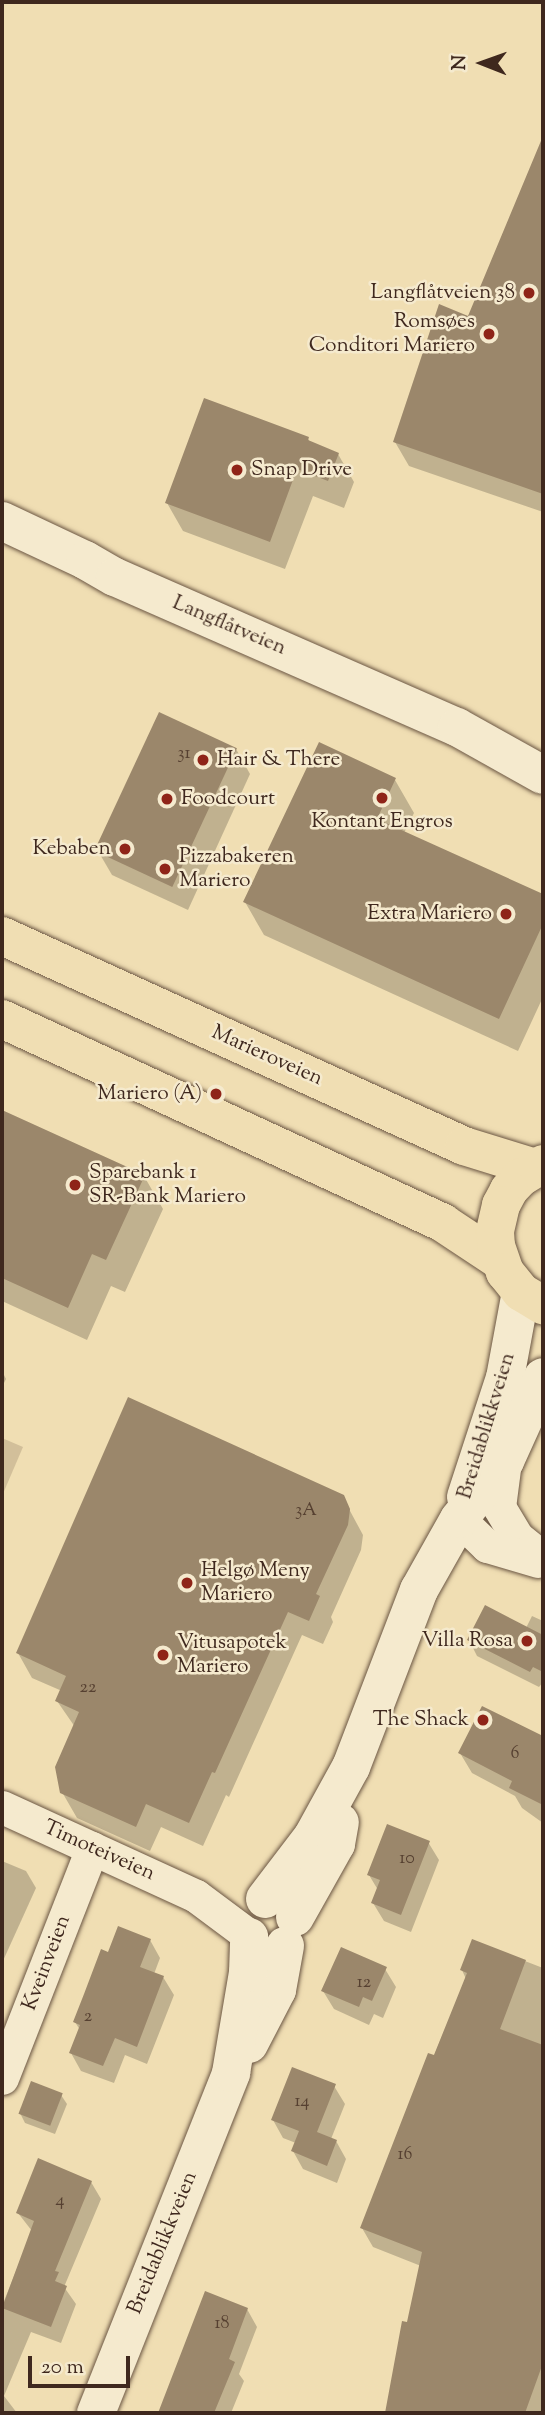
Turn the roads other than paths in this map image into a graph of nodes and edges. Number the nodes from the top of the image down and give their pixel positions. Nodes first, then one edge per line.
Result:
1 (2, 522) edge
2 (457, 727) junction
3 (543, 757) edge
4 (543, 775) edge
5 (2, 936) edge
6 (2, 1019) edge
7 (539, 1166) edge
8 (499, 1260) junction
9 (532, 1298) edge
10 (543, 1377) edge
11 (505, 1461) junction
12 (459, 1519) junction
13 (543, 1560) edge
14 (2, 1807) edge
15 (92, 1848) junction
16 (267, 1922) junction
17 (2, 2078) edge
18 (96, 2413) edge

1 - 2 main road, Langflåtveien
2 - 3 main road, Langflåtveien
2 - 4 main road, Langflåtveien
5 - 7 main road, Marieroveien
6 - 8 main road
7 - 8 main road
8 - 9 main road
9 - 12 main road, Breidablikkveien
10 - 11 main road, Breidablikkveien
11 - 12 main road, Breidablikkveien
11 - 13 street
12 - 13 street
12 - 16 main road, Breidablikkveien
14 - 15 street, Timoteiveien
15 - 16 street, Timoteiveien
15 - 17 street, Kveinveien
16 - 18 main road, Breidablikkveien

